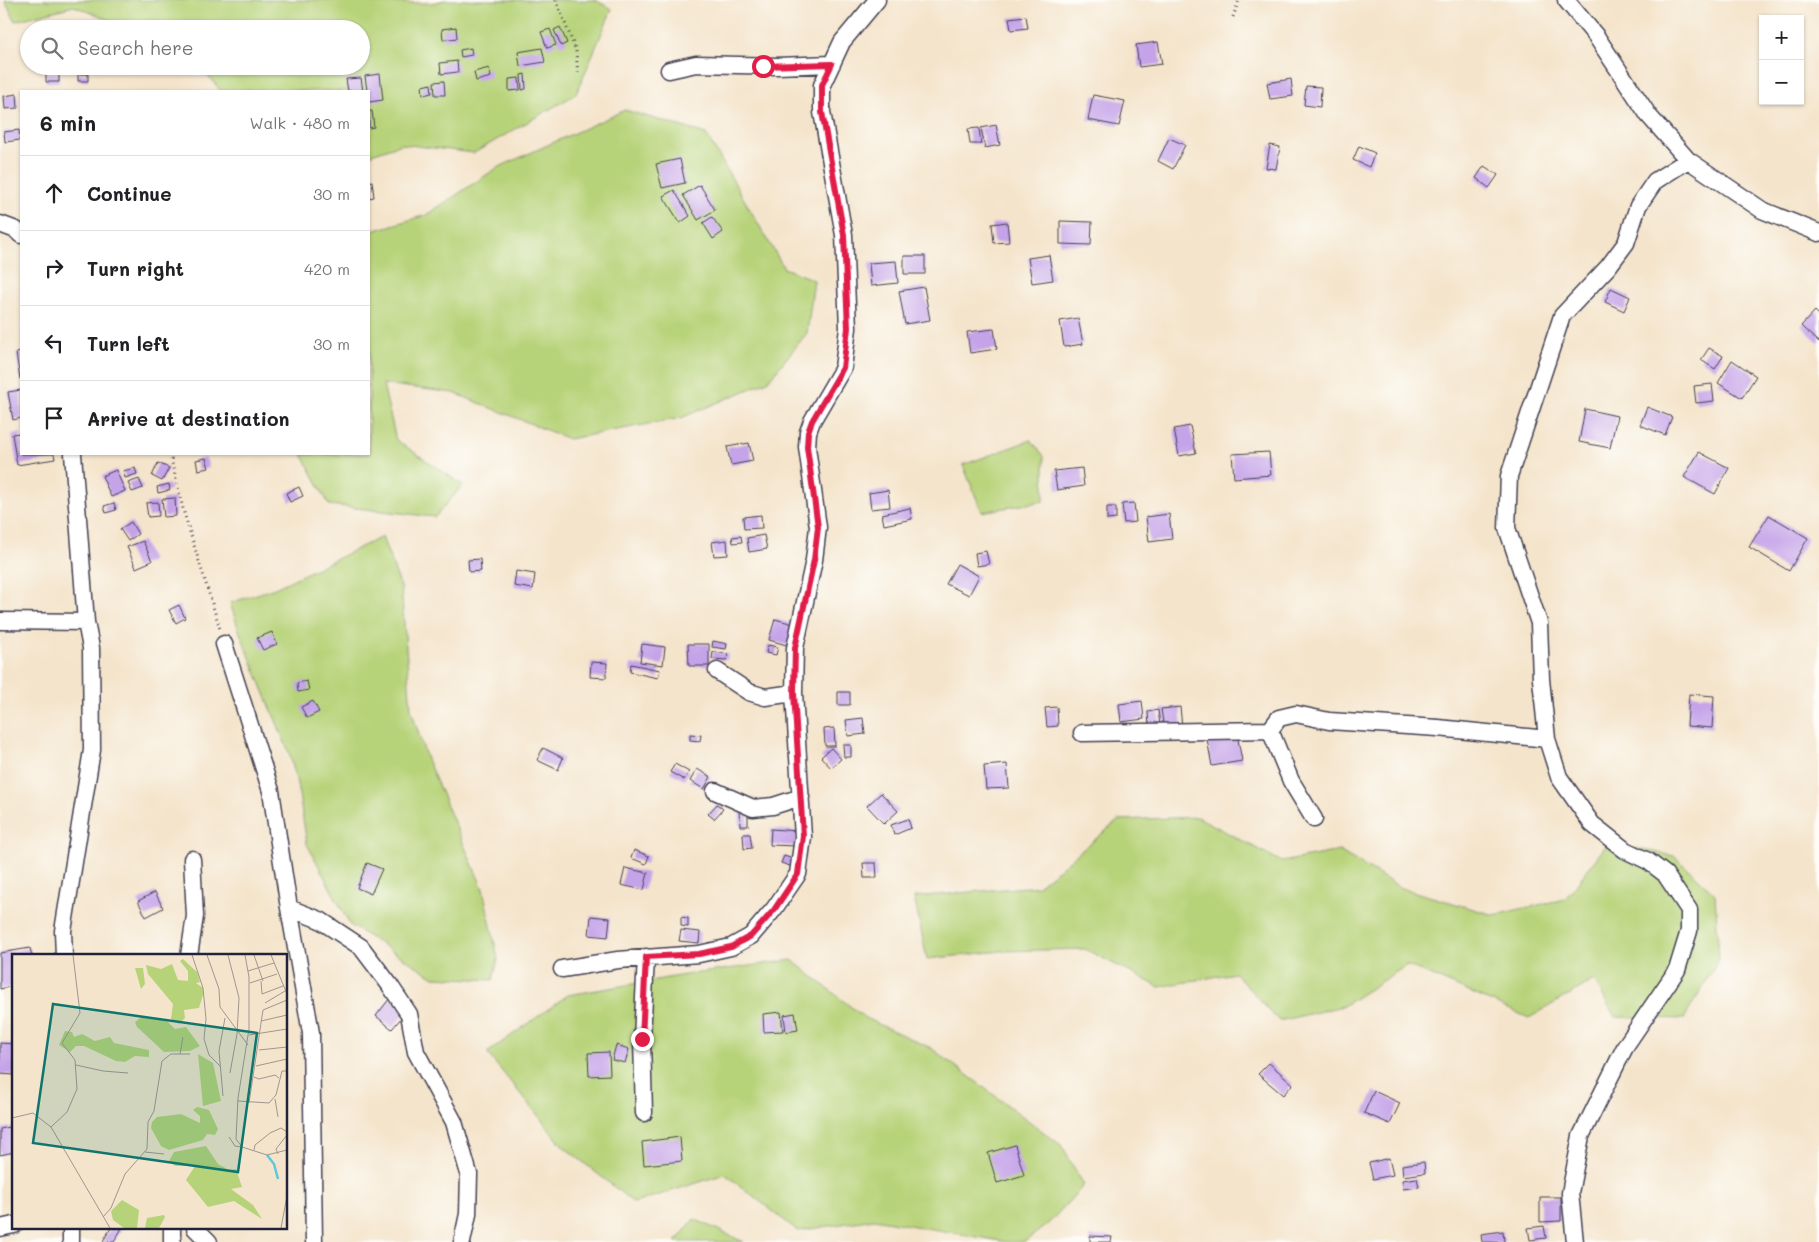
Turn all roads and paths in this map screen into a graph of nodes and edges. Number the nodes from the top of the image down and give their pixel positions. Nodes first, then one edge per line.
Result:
1 (556, 0) edge
2 (877, 0) edge
3 (1239, 0) edge
4 (1566, 0) edge
5 (1233, 17) dead end
6 (832, 64) junction
7 (670, 70) dead end
8 (578, 76) dead end
9 (1688, 160) junction
10 (0, 222) edge
11 (20, 222) edge
12 (1819, 233) edge
13 (20, 234) edge
14 (73, 455) edge
15 (170, 455) edge
16 (0, 622) edge
17 (86, 622) junction
18 (224, 644) joint
19 (717, 671) dead end
20 (794, 693) junction
21 (1270, 730) junction
22 (1082, 733) dead end
23 (1546, 739) junction
24 (715, 791) dead end
25 (801, 797) junction
26 (1314, 819) dead end
27 (192, 859) dead end
28 (289, 908) junction
29 (64, 954) edge
30 (189, 954) edge
31 (646, 957) junction
32 (562, 969) dead end
33 (644, 1113) dead end
34 (197, 1230) edge
35 (209, 1242) edge
36 (314, 1242) edge
37 (462, 1242) edge
38 (1575, 1242) edge

1 - 8 path
2 - 6 street
3 - 5 path
4 - 9 street
6 - 7 street
6 - 20 street
9 - 12 street
9 - 23 street
10 - 11 street
10 - 13 street
14 - 17 street
15 - 18 path
16 - 17 street
17 - 29 street
18 - 28 street
19 - 20 street
20 - 25 street
21 - 22 street
21 - 23 street
21 - 26 street
23 - 38 street
24 - 25 street
25 - 31 street
27 - 30 street
28 - 36 street
28 - 37 street
31 - 32 street
31 - 33 street
34 - 35 street

